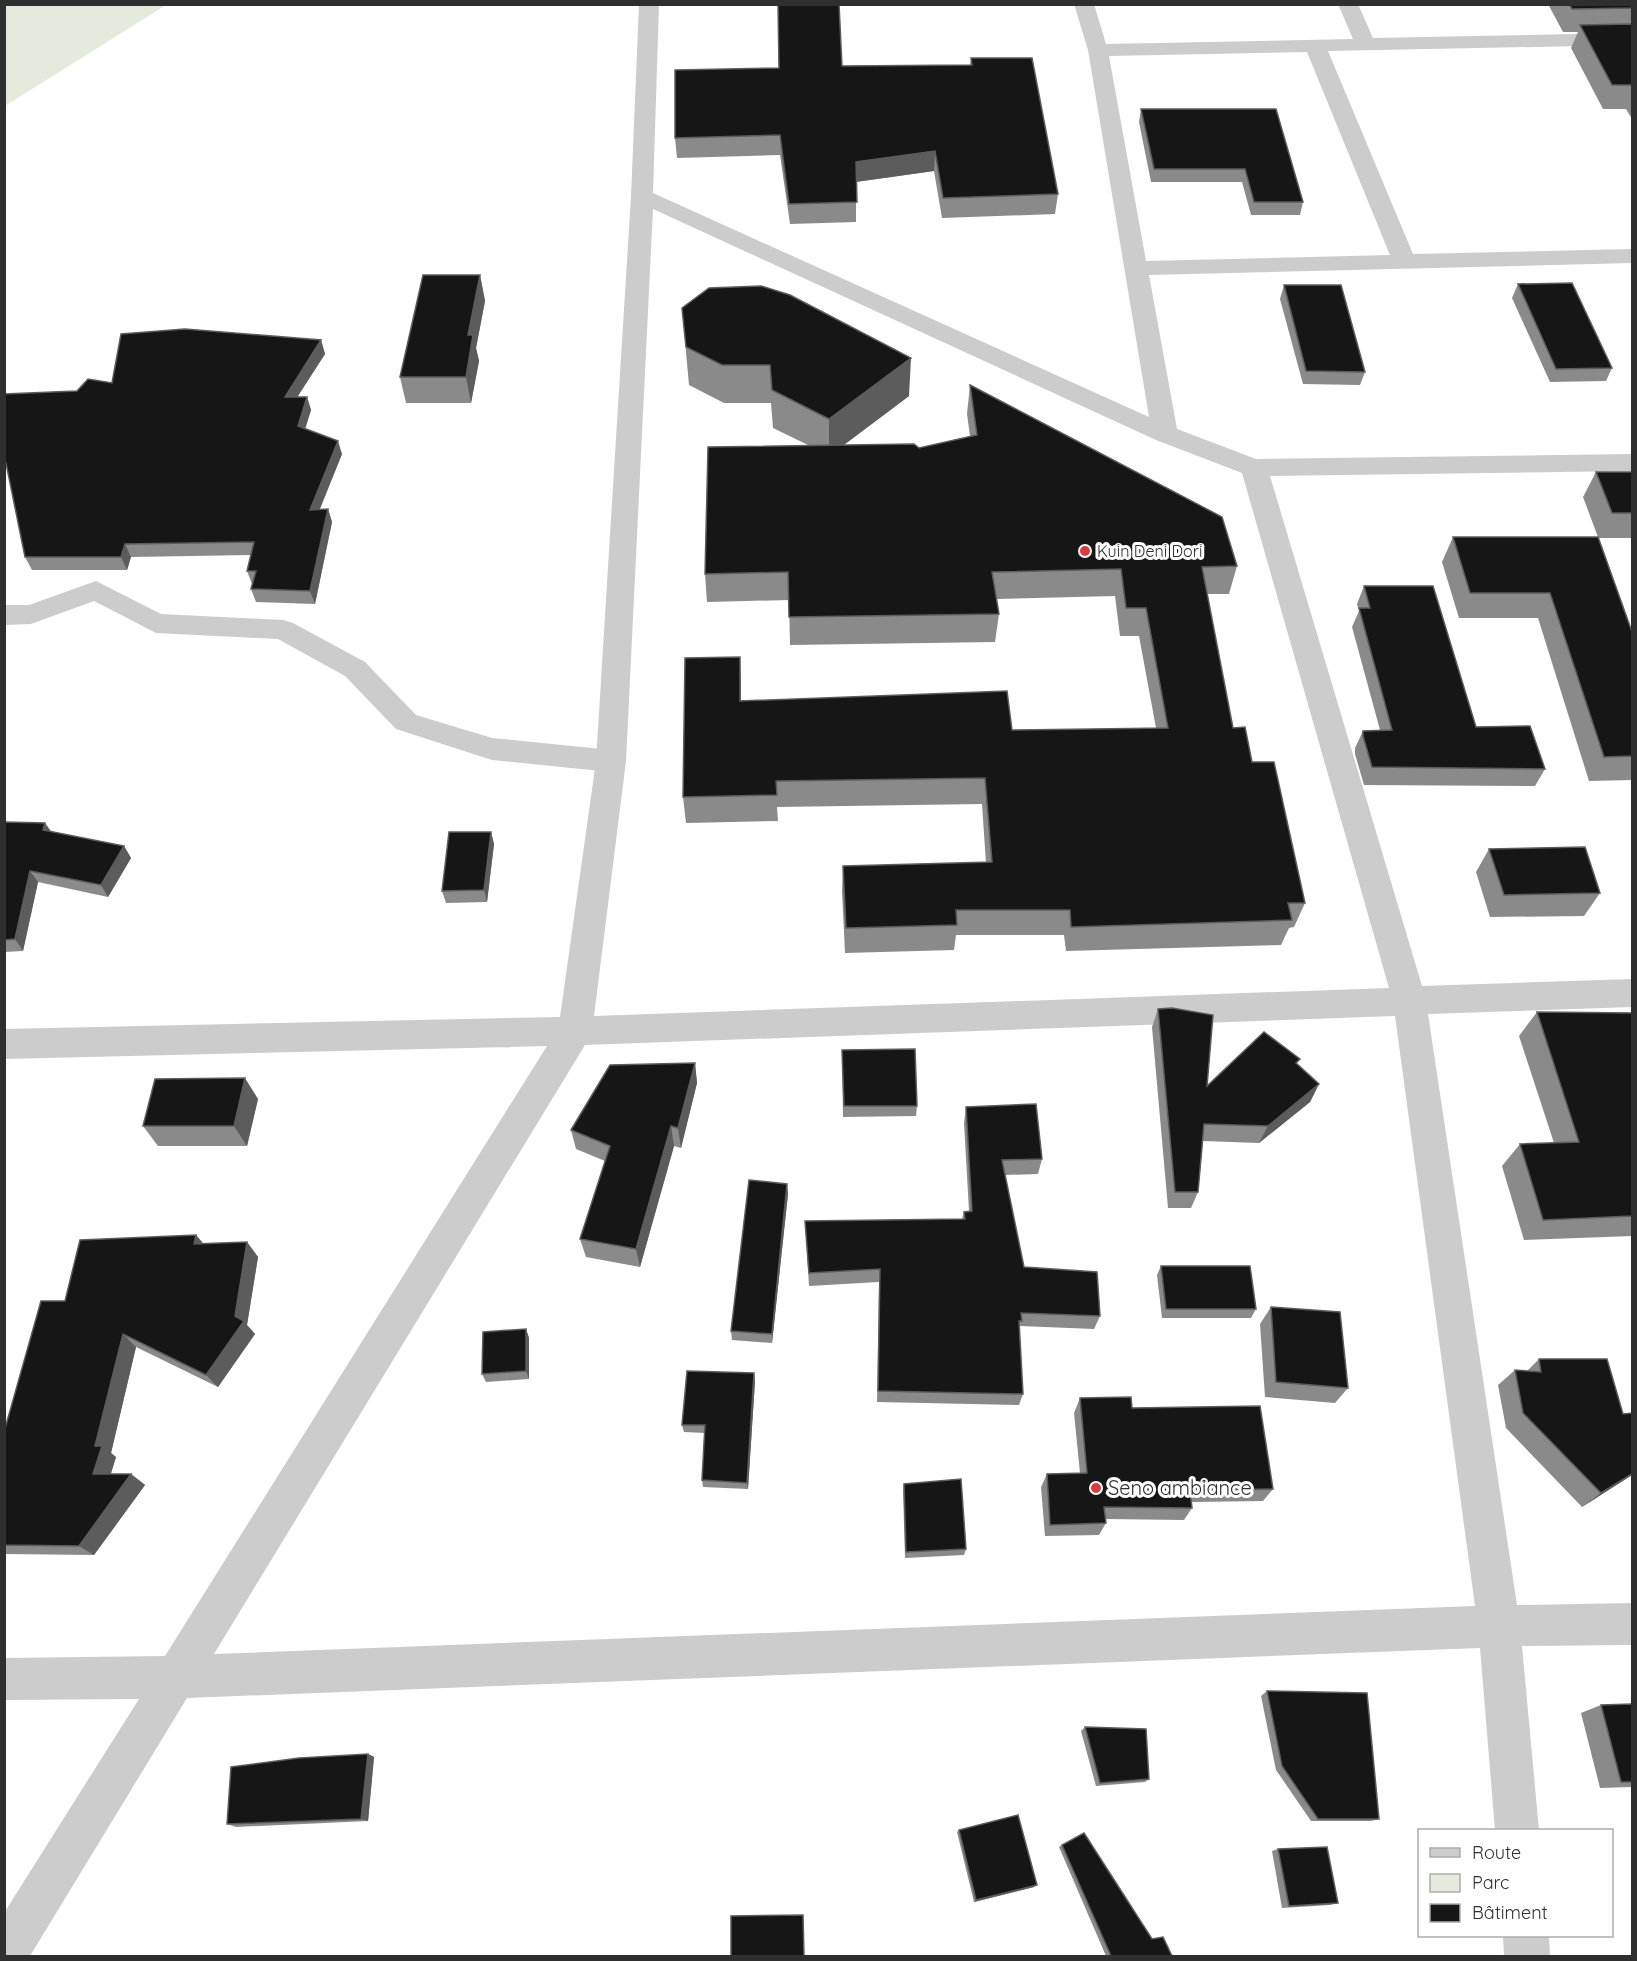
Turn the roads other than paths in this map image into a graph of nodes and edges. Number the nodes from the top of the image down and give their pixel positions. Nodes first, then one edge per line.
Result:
1 (649, 4) edge
2 (1084, 4) edge
3 (1348, 4) edge
4 (1632, 39) edge
5 (1366, 45) junction
6 (1315, 46) junction
7 (1098, 50) junction
8 (642, 196) junction
9 (1632, 256) edge
10 (1404, 260) junction
11 (1136, 268) junction
12 (1165, 435) junction
13 (1632, 462) edge
14 (1254, 468) junction
15 (4, 615) edge
16 (611, 761) junction
17 (1632, 993) edge
18 (1409, 1000) junction
19 (575, 1030) junction
20 (4, 1044) edge
21 (1632, 1624) edge
22 (1499, 1626) junction
23 (178, 1677) junction
24 (4, 1679) edge
25 (1517, 1829) edge
26 (1526, 1937) edge
27 (4, 1956) edge
28 (1527, 1956) edge

1 - 8 street
2 - 7 street
3 - 5 street
4 - 5 street
5 - 6 street
6 - 7 street
6 - 10 street
7 - 11 street
8 - 12 street
8 - 16 street
9 - 10 street
10 - 11 street
11 - 12 street
12 - 14 street
13 - 14 street
14 - 18 street
15 - 16 lane
16 - 19 street
17 - 18 street
18 - 19 street
18 - 22 street
19 - 20 street
19 - 23 street
21 - 22 street
22 - 23 street
22 - 25 street
23 - 24 street
23 - 27 street
26 - 28 street

